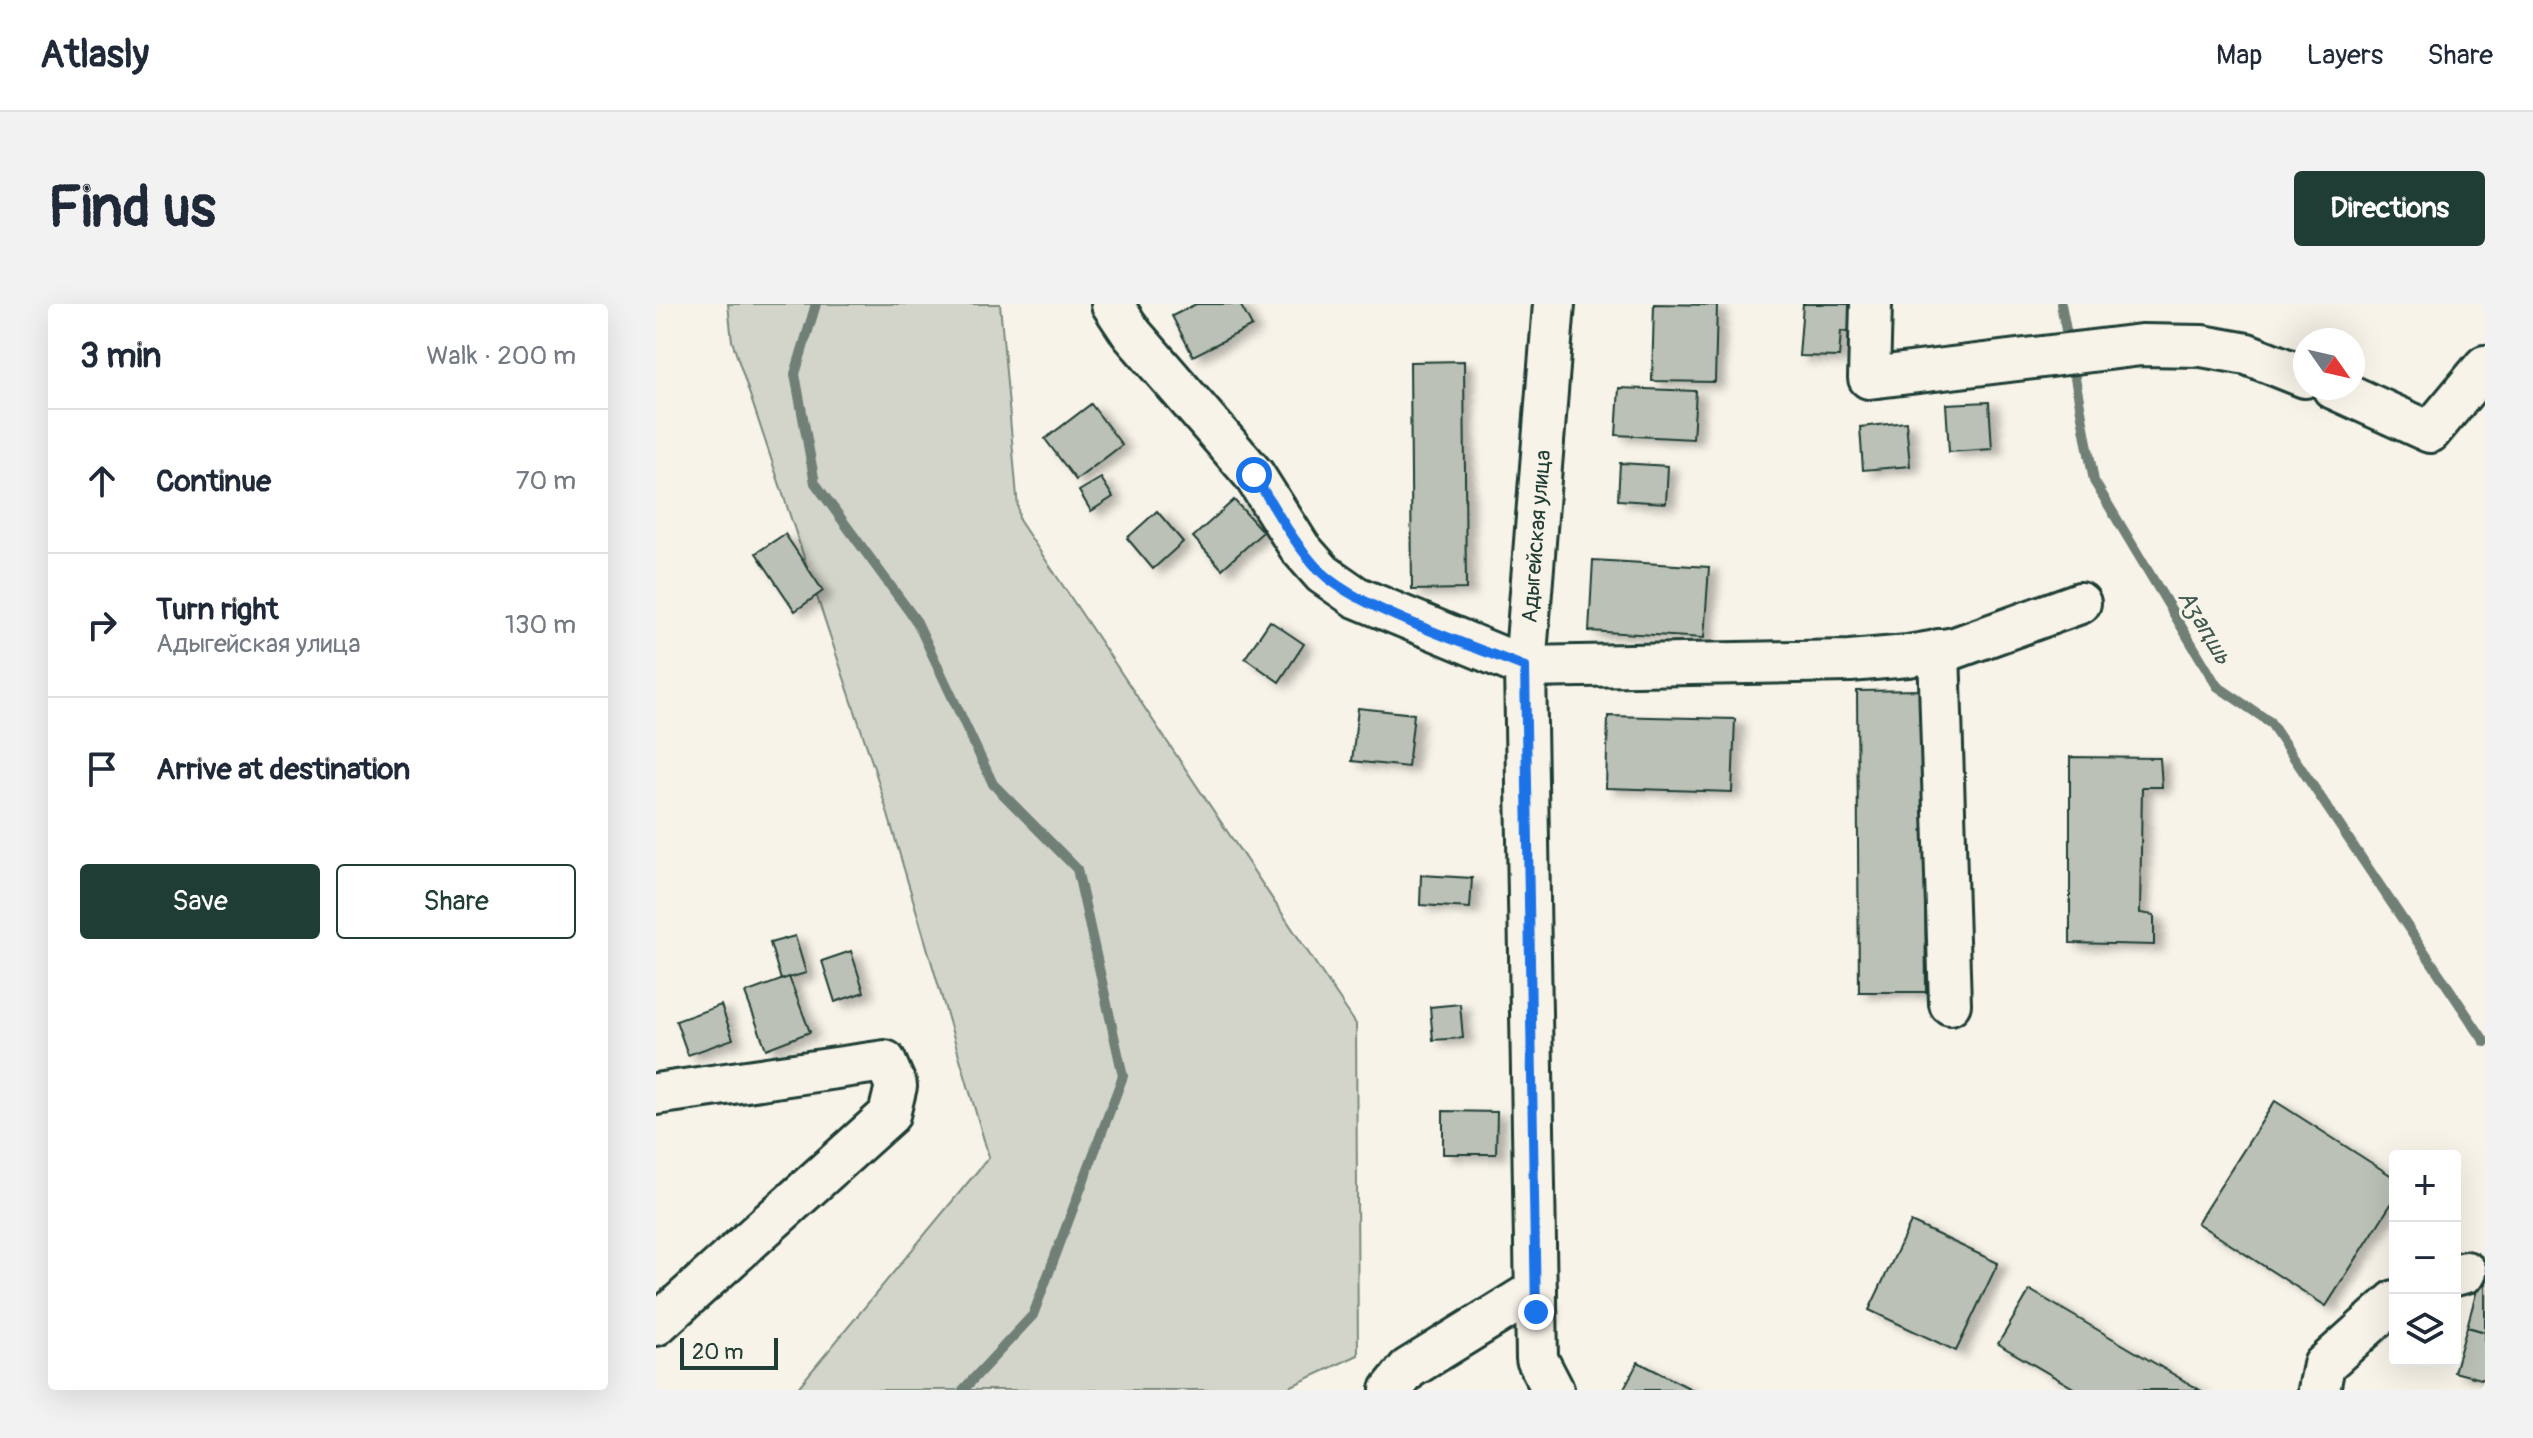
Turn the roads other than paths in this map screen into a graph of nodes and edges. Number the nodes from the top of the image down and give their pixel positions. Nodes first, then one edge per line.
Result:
1 (1112, 304) edge
2 (1554, 304) edge
3 (1871, 304) edge
4 (2485, 366) edge
5 (2293, 372) edge
6 (2359, 400) edge
7 (2080, 603) dead end
8 (1939, 650) junction
9 (1525, 667) junction
10 (1950, 1004) dead end
11 (656, 1094) edge
12 (1536, 1290) junction
13 (2389, 1306) edge
14 (656, 1325) edge
15 (1391, 1390) edge
16 (1553, 1390) edge
17 (2319, 1390) edge

1 - 9 street
2 - 9 street, Адыгейская улица
3 - 5 street
4 - 6 street
7 - 8 street
8 - 9 street
8 - 10 street
9 - 12 street, Адыгейская улица
11 - 14 street
12 - 15 street
12 - 16 street, Адыгейская улица
13 - 17 street

